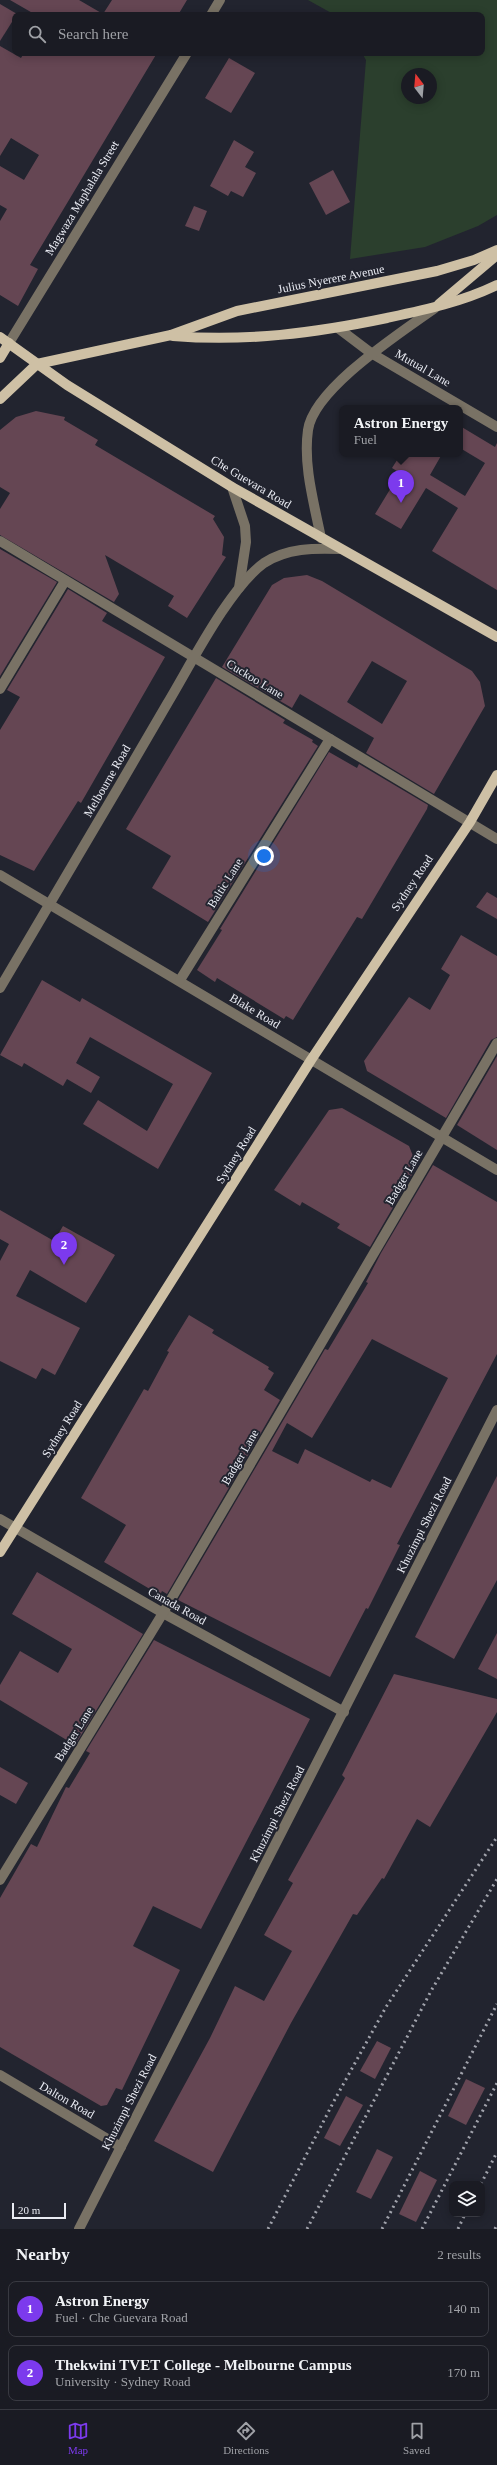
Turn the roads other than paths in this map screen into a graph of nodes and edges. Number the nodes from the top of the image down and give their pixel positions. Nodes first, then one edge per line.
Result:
1 (220, 0) edge
2 (213, 12) edge
3 (185, 56) edge
4 (497, 250) edge
5 (497, 255) edge
6 (497, 285) edge
7 (435, 308) junction
8 (338, 328) junction
9 (171, 336) junction
10 (0, 337) edge
11 (9, 343) junction
12 (371, 353) junction
13 (0, 358) edge
14 (37, 364) junction
15 (0, 399) edge
16 (460, 405) edge
17 (463, 407) edge
18 (497, 427) edge
19 (232, 487) junction
20 (321, 538) junction
21 (0, 541) edge
22 (340, 549) junction
23 (65, 581) junction
24 (239, 588) junction
25 (497, 637) edge
26 (195, 658) junction
27 (0, 689) edge
28 (330, 739) junction
29 (497, 775) edge
30 (470, 822) junction
31 (497, 839) edge
32 (0, 875) edge
33 (49, 905) junction
34 (180, 980) junction
35 (0, 988) edge
36 (497, 1043) edge
37 (312, 1060) junction
38 (442, 1138) junction
39 (497, 1170) edge
40 (497, 1410) edge
41 (0, 1519) edge
42 (15, 1528) junction
43 (0, 1552) edge
44 (163, 1613) junction
45 (344, 1712) junction
46 (0, 1880) edge
47 (0, 2076) edge
48 (121, 2147) junction
49 (79, 2229) edge

1 - 2 street
3 - 11 street, Magwaza Maphalala Street
4 - 9 main road, Julius Nyerere Avenue
5 - 7 main road
6 - 7 main road
7 - 8 main road
7 - 12 street
8 - 9 main road
8 - 12 street, Mutual Lane
9 - 14 main road
10 - 11 main road, Che Guevara Road
11 - 13 main road, Magwaza Maphalala Street
11 - 14 main road, Che Guevara Road
12 - 16 street, Mutual Lane
12 - 20 street
14 - 15 main road
14 - 19 main road, Che Guevara Road
17 - 18 street, Mutual Lane
19 - 20 main road, Che Guevara Road
19 - 24 street, Melbourne Road
20 - 22 main road, Che Guevara Road
21 - 23 street, Cuckoo Lane
22 - 24 street, Melbourne Road
22 - 25 main road, Che Guevara Road
23 - 26 street, Cuckoo Lane
23 - 27 street
24 - 26 street, Melbourne Road
26 - 28 street, Cuckoo Lane
26 - 33 street, Melbourne Road
28 - 30 street, Cuckoo Lane
28 - 34 street, Baltic Lane
29 - 30 main road, Sydney Road
30 - 31 street, Cuckoo Lane
30 - 37 main road, Sydney Road
32 - 33 street, Blake Road
33 - 34 street, Blake Road
33 - 35 street, Melbourne Road
34 - 37 street, Blake Road
36 - 38 street, Badger Lane
37 - 38 street, Blake Road
37 - 42 main road, Sydney Road
38 - 39 street, Blake Road
38 - 44 street, Badger Lane
40 - 45 street, Khuzimpi Shezi Road
41 - 42 street, Canada Road
42 - 43 main road, Sydney Road
42 - 44 street, Canada Road
44 - 45 street, Canada Road
44 - 46 street, Badger Lane
45 - 48 street, Khuzimpi Shezi Road
47 - 48 street, Dalton Road
48 - 49 street, Khuzimpi Shezi Road

